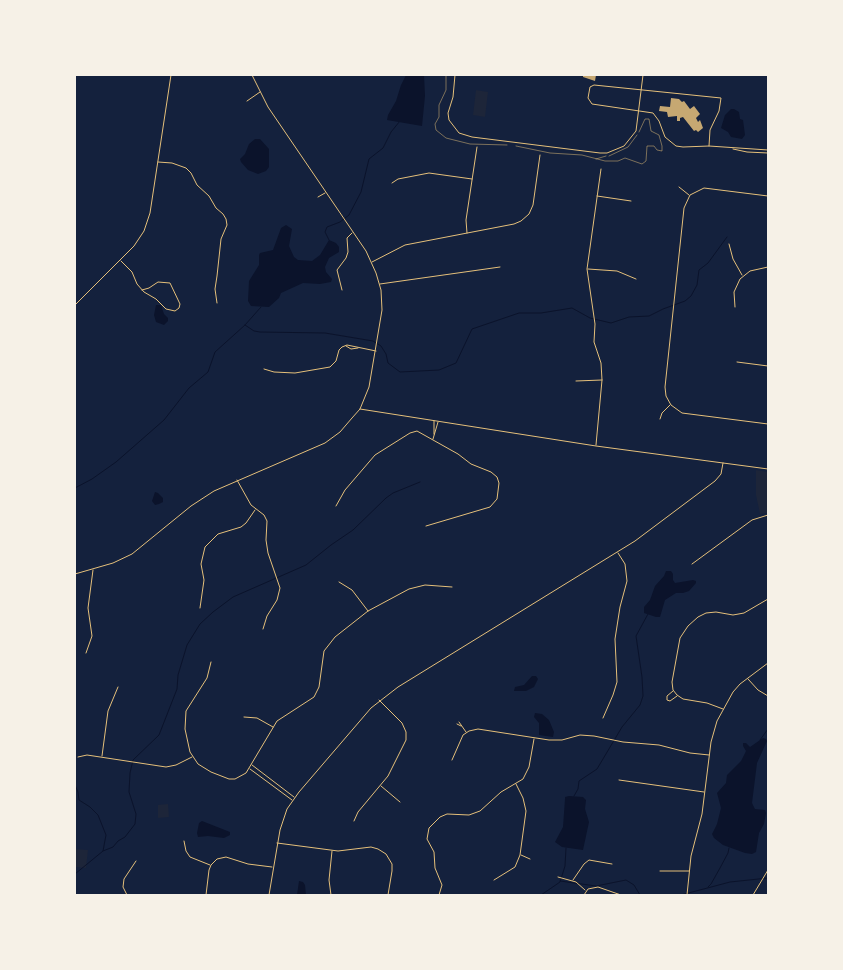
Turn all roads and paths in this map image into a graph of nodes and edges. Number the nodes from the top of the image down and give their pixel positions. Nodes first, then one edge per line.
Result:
1 (171, 75) edge
2 (252, 75) edge
3 (446, 75) edge
4 (455, 75) edge
5 (643, 75) edge
6 (640, 90) junction
7 (260, 92) junction
8 (247, 101) dead end
9 (638, 110) junction
10 (709, 146) junction
11 (477, 147) dead end
12 (730, 148) junction
13 (768, 150) edge
14 (768, 153) edge
15 (540, 155) dead end
16 (596, 159) junction
17 (158, 162) junction
18 (601, 169) dead end
19 (472, 179) junction
20 (392, 183) dead end
21 (679, 187) dead end
22 (326, 193) junction
23 (690, 195) junction
24 (597, 196) junction
25 (768, 196) edge
26 (318, 197) dead end
27 (631, 201) dead end
28 (353, 233) junction
29 (467, 233) junction
30 (729, 244) dead end
31 (120, 260) junction
32 (372, 262) junction
33 (500, 266) dead end
34 (768, 267) edge
35 (587, 269) junction
36 (742, 275) junction
37 (636, 279) dead end
38 (380, 284) junction
39 (149, 288) junction
40 (142, 290) junction
41 (342, 290) dead end
42 (149, 295) junction
43 (217, 303) dead end
44 (75, 306) edge
45 (735, 307) dead end
46 (376, 351) junction
47 (737, 362) dead end
48 (768, 366) edge
49 (264, 369) dead end
50 (602, 380) junction
51 (576, 381) dead end
52 (671, 404) junction
53 (360, 409) junction
54 (660, 418) dead end
55 (434, 421) junction
56 (438, 422) junction
57 (768, 424) edge
58 (434, 435) junction
59 (433, 440) junction
60 (596, 446) junction
61 (723, 462) junction
62 (768, 469) edge
63 (237, 480) junction
64 (336, 506) dead end
65 (256, 510) junction
66 (768, 515) edge
67 (426, 526) dead end
68 (618, 553) junction
69 (692, 564) dead end
70 (92, 569) junction
71 (75, 574) edge
72 (338, 582) dead end
73 (452, 587) dead end
74 (768, 599) edge
75 (200, 608) dead end
76 (368, 612) junction
77 (262, 629) dead end
78 (86, 654) dead end
79 (211, 662) dead end
80 (768, 663) edge
81 (748, 678) junction
82 (118, 687) dead end
83 (673, 690) junction
84 (677, 695) junction
85 (768, 696) edge
86 (379, 700) junction
87 (723, 709) junction
88 (244, 717) dead end
89 (603, 718) dead end
90 (458, 723) dead end
91 (273, 727) junction
92 (466, 732) junction
93 (534, 738) junction
94 (709, 755) junction
95 (193, 756) junction
96 (78, 757) dead end
97 (102, 758) junction
98 (452, 760) dead end
99 (252, 765) junction
100 (250, 768) junction
101 (619, 780) dead end
102 (516, 784) junction
103 (380, 786) junction
104 (705, 792) junction
105 (294, 797) junction
106 (292, 800) junction
107 (400, 802) dead end
108 (354, 821) dead end
109 (184, 841) dead end
110 (277, 843) junction
111 (332, 850) junction
112 (520, 855) junction
113 (530, 859) dead end
114 (136, 861) dead end
115 (612, 864) dead end
116 (211, 866) junction
117 (273, 867) junction
118 (768, 870) edge
119 (660, 871) dead end
120 (689, 872) junction
121 (558, 877) dead end
122 (494, 880) dead end
123 (573, 880) junction
124 (586, 891) junction
125 (126, 895) edge
126 (206, 895) edge
127 (269, 895) edge
128 (331, 895) edge
129 (388, 895) edge
130 (439, 895) edge
131 (584, 895) edge
132 (621, 895) edge
133 (687, 895) edge
134 (753, 895) edge

1 - 17 street
2 - 7 street
3 - 16 path
4 - 9 street
5 - 6 street
6 - 9 street
6 - 9 street
6 - 10 street
7 - 8 street
7 - 22 street
9 - 10 street
10 - 12 street
11 - 19 street
12 - 13 street
12 - 14 street
15 - 29 street
16 - 16 path
17 - 31 street
17 - 43 street
18 - 24 street
19 - 20 street
19 - 29 street
21 - 23 street
22 - 26 street
22 - 28 street
23 - 25 street
23 - 52 street
24 - 27 street
24 - 35 street
28 - 32 street
28 - 41 street
29 - 32 street
30 - 36 street
31 - 40 street
31 - 44 street
32 - 38 street
33 - 38 street
34 - 36 street
35 - 37 street
35 - 50 street
36 - 45 street
38 - 46 street
39 - 40 street
39 - 42 street
39 - 42 street
40 - 42 street
46 - 49 street
46 - 53 street
47 - 48 street
50 - 51 street
50 - 60 street
52 - 54 street
52 - 57 street
53 - 55 street
53 - 63 street
55 - 56 street
55 - 58 street
56 - 58 street
56 - 60 street
58 - 59 street
59 - 64 street
59 - 67 street
60 - 61 street
61 - 62 street
61 - 68 street
63 - 65 street
63 - 70 street
65 - 75 street
65 - 77 street
66 - 69 street
68 - 86 street
68 - 89 street
70 - 71 street
70 - 78 street
72 - 76 street
73 - 76 street
74 - 83 street
76 - 91 street
79 - 95 street
80 - 81 street
81 - 85 street
81 - 87 street
82 - 97 street
83 - 84 street
83 - 84 street
84 - 87 street
86 - 103 street
86 - 105 street
87 - 94 street
88 - 91 street
90 - 92 street
91 - 99 street
92 - 93 street
92 - 98 street
93 - 94 street
93 - 102 street
94 - 104 street
95 - 97 street
95 - 100 street
96 - 97 street
99 - 100 street
99 - 105 street
100 - 106 street
101 - 104 street
102 - 112 street
102 - 130 street
103 - 107 street
103 - 108 street
104 - 120 street
105 - 106 street
106 - 110 street
109 - 116 street
110 - 111 street
110 - 117 street
111 - 128 street
111 - 129 street
112 - 113 street
112 - 122 street
114 - 125 street
115 - 123 street
116 - 117 street
116 - 126 street
117 - 127 street
118 - 134 street
119 - 120 street
120 - 133 street
121 - 123 street
123 - 124 street
124 - 131 street
124 - 132 street

